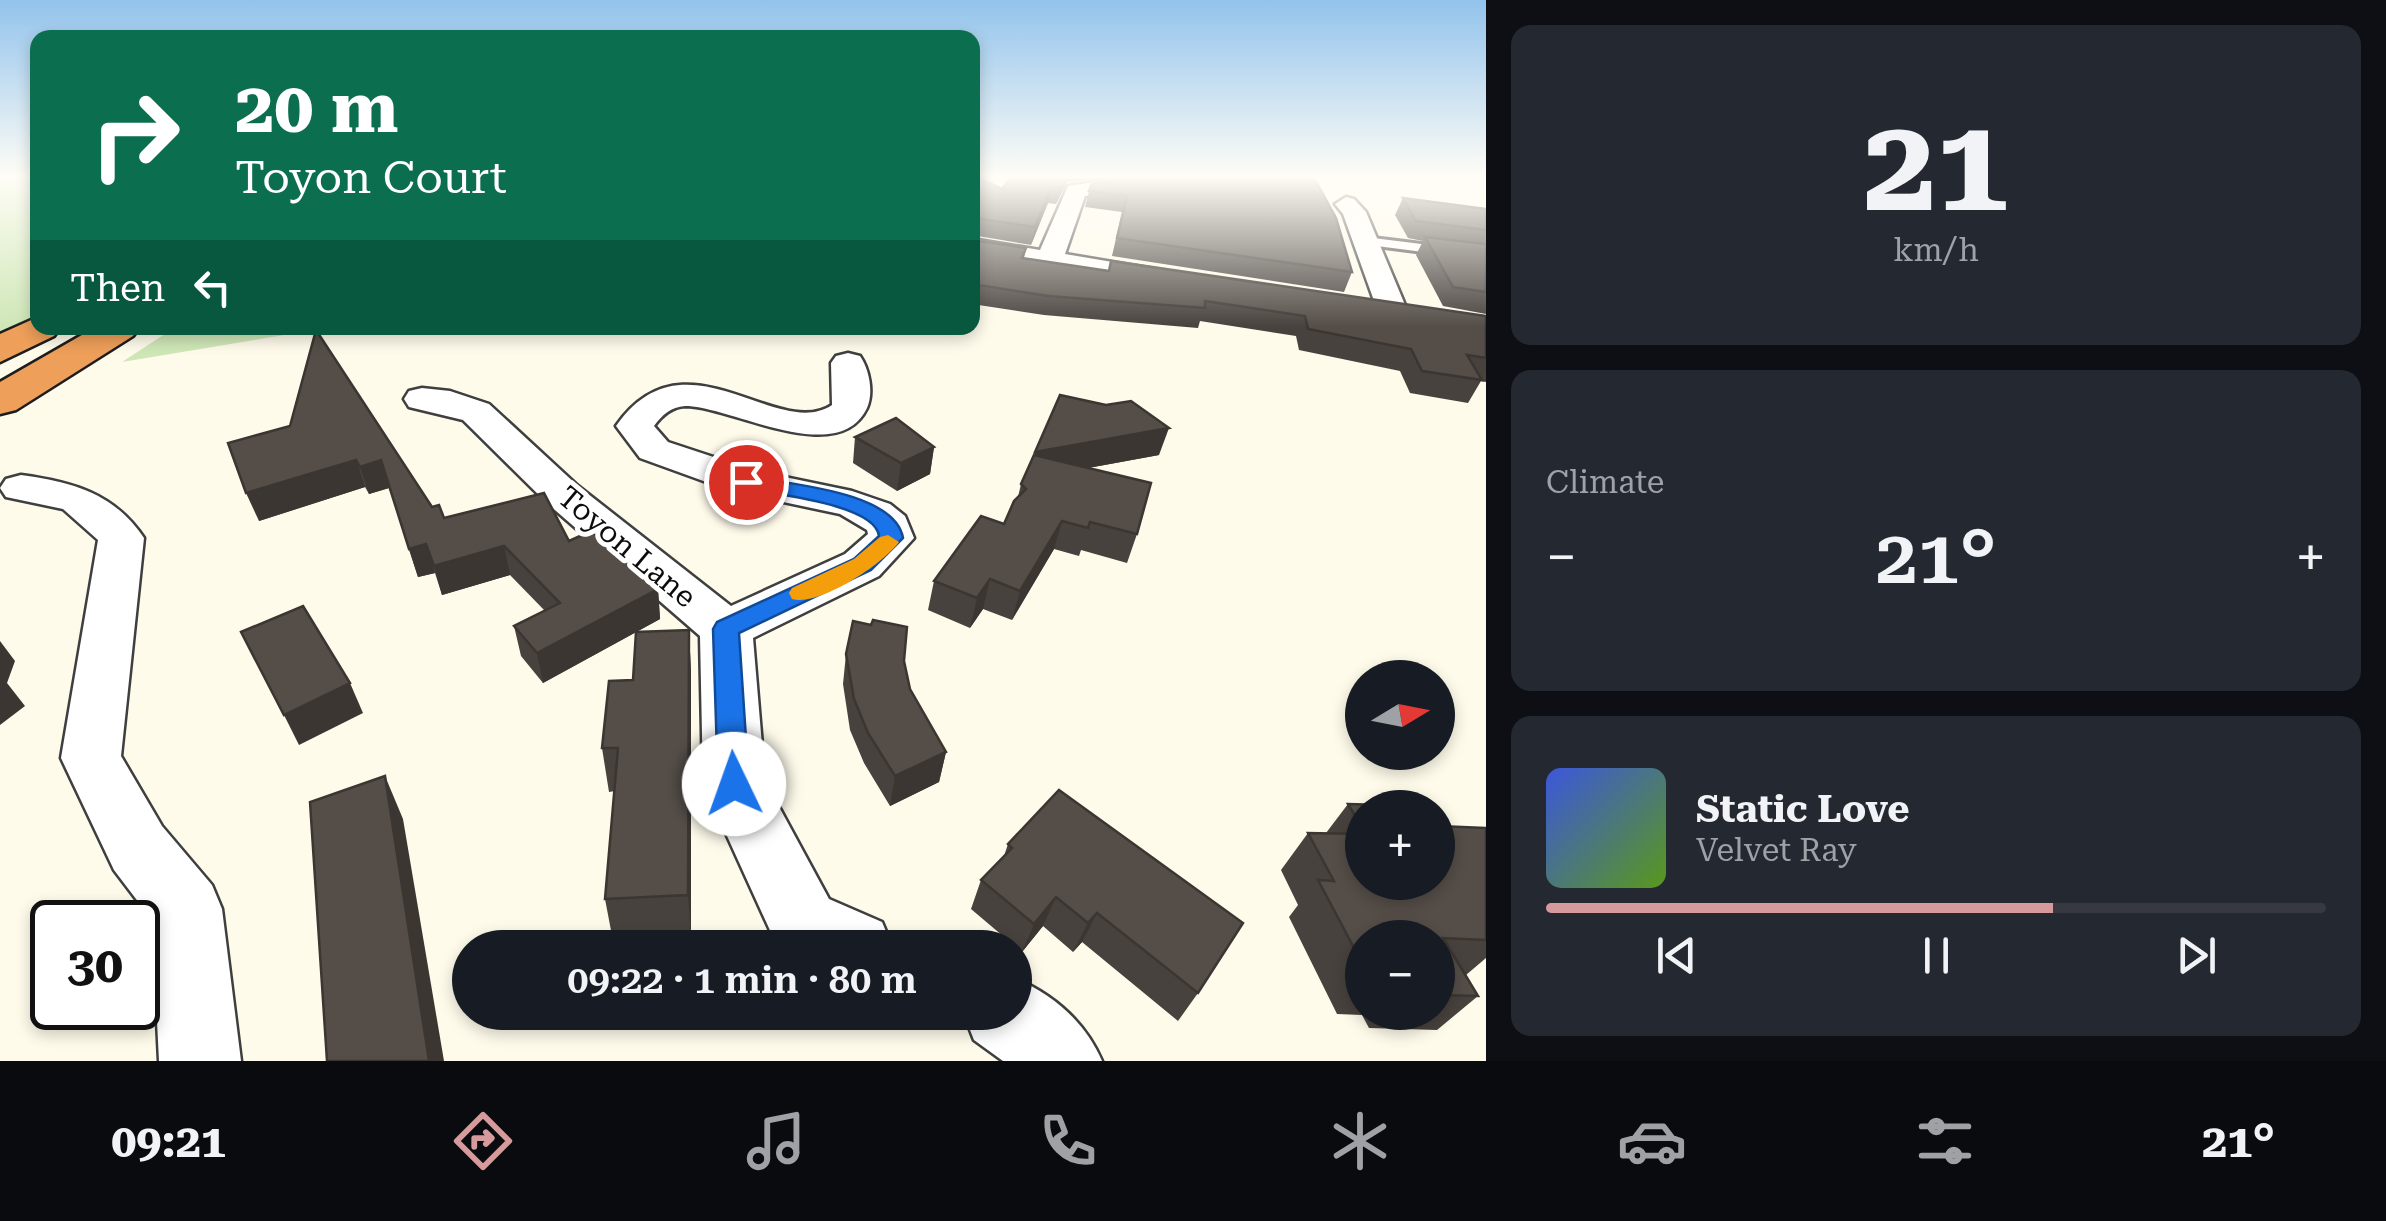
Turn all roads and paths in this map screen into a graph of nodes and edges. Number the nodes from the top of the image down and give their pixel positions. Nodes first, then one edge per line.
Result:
1 (1062, 228) edge
2 (1360, 228) edge
3 (1365, 241) junction
4 (980, 248) edge
5 (1486, 256) edge
6 (1049, 261) junction
7 (1202, 284) edge
8 (1354, 306) edge
9 (1392, 312) junction
10 (1430, 317) edge
11 (30, 334) edge
12 (108, 335) edge
13 (0, 350) edge
14 (848, 363) dead end
15 (422, 400) dead end
16 (0, 401) edge
17 (21, 488) dead end
18 (726, 629) junction
19 (817, 930) edge
20 (1028, 1030) edge
21 (200, 1061) edge
22 (1060, 1061) edge

1 - 6 street
2 - 3 street
3 - 5 lane
3 - 9 street
4 - 6 street
6 - 7 street
8 - 9 street
9 - 10 street
11 - 13 highway
12 - 16 highway
14 - 18 street
15 - 18 street, Toyon Lane
17 - 21 street
18 - 19 street, Toyon Lane
20 - 22 street

